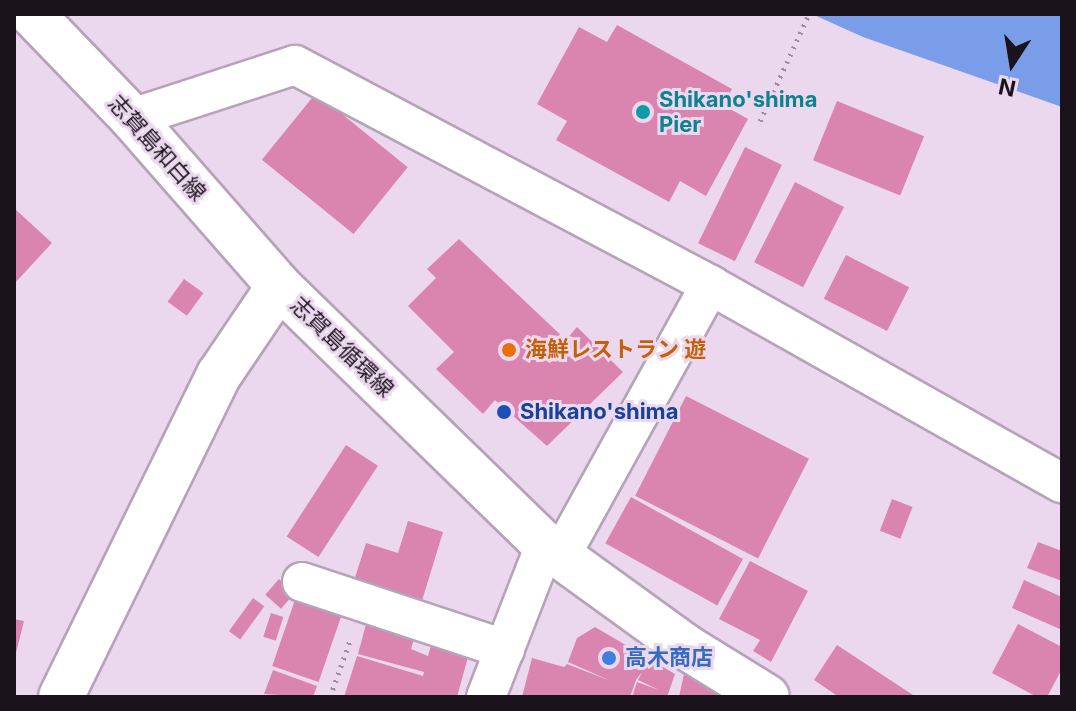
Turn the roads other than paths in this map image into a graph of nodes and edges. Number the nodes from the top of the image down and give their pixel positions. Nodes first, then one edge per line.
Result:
1 (32, 14) edge
2 (132, 118) junction
3 (710, 285) junction
4 (279, 286) junction
5 (1062, 483) edge
6 (552, 551) junction
7 (302, 582) dead end
8 (505, 649) junction
9 (61, 697) edge
10 (486, 697) edge
11 (767, 697) edge

1 - 2 main road, 志賀島和白線
2 - 3 street
2 - 4 main road, 志賀島和白線
3 - 5 street
3 - 6 street
4 - 6 main road, 志賀島循環線
4 - 9 main road, 志賀島循環線
6 - 8 street
6 - 11 main road, 志賀島循環線
7 - 8 street
8 - 10 street

